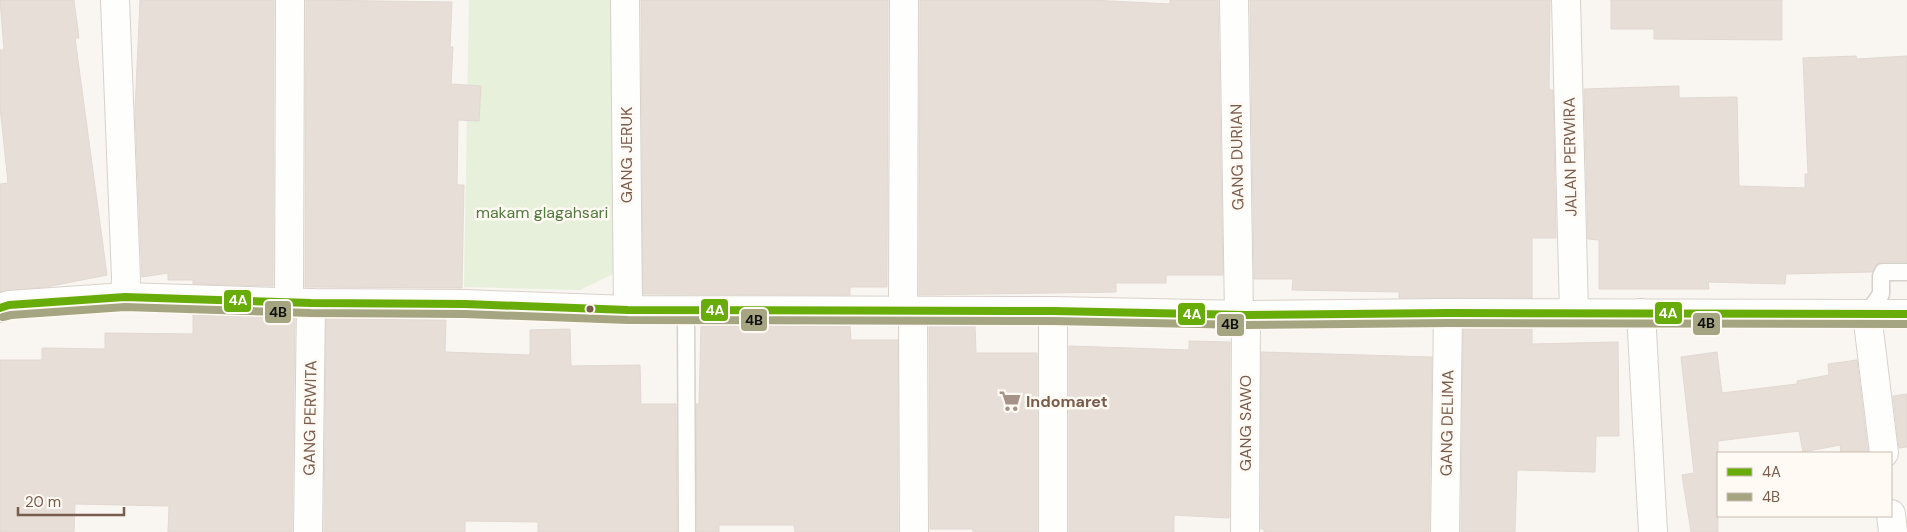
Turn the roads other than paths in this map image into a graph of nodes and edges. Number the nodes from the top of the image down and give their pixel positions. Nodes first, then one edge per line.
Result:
1 (116, 0) edge
2 (290, 0) edge
3 (625, 0) edge
4 (904, 0) edge
5 (1234, 0) edge
6 (1566, 0) edge
7 (1907, 272) edge
8 (125, 297) junction
9 (300, 303) junction
10 (0, 308) edge
11 (686, 309) junction
12 (628, 310) junction
13 (908, 311) junction
14 (1053, 311) junction
15 (1448, 313) junction
16 (1574, 313) junction
17 (1640, 313) junction
18 (1867, 314) junction
19 (1907, 314) edge
20 (1243, 315) junction
21 (1884, 452) edge
22 (1891, 517) edge
23 (308, 532) edge
24 (687, 532) edge
25 (914, 532) edge
26 (1054, 532) edge
27 (1246, 532) edge
28 (1445, 532) edge
29 (1653, 532) edge
30 (1893, 532) edge

1 - 8 street
2 - 9 street, GANG PERWITA
3 - 12 street, GANG JERUK
4 - 13 street
5 - 20 street, GANG DURIAN
6 - 16 street, JALAN PERWIRA
7 - 18 lane
8 - 9 street
8 - 10 street
9 - 12 street
9 - 23 street, GANG PERWITA
11 - 12 street
11 - 13 street
11 - 24 lane
13 - 14 street
13 - 25 street
14 - 20 street
14 - 26 street
15 - 16 street
15 - 20 street
15 - 28 street, GANG DELIMA
16 - 17 street
17 - 18 street
17 - 29 street
18 - 19 street
18 - 21 street
20 - 27 street, GANG SAWO
22 - 30 street

